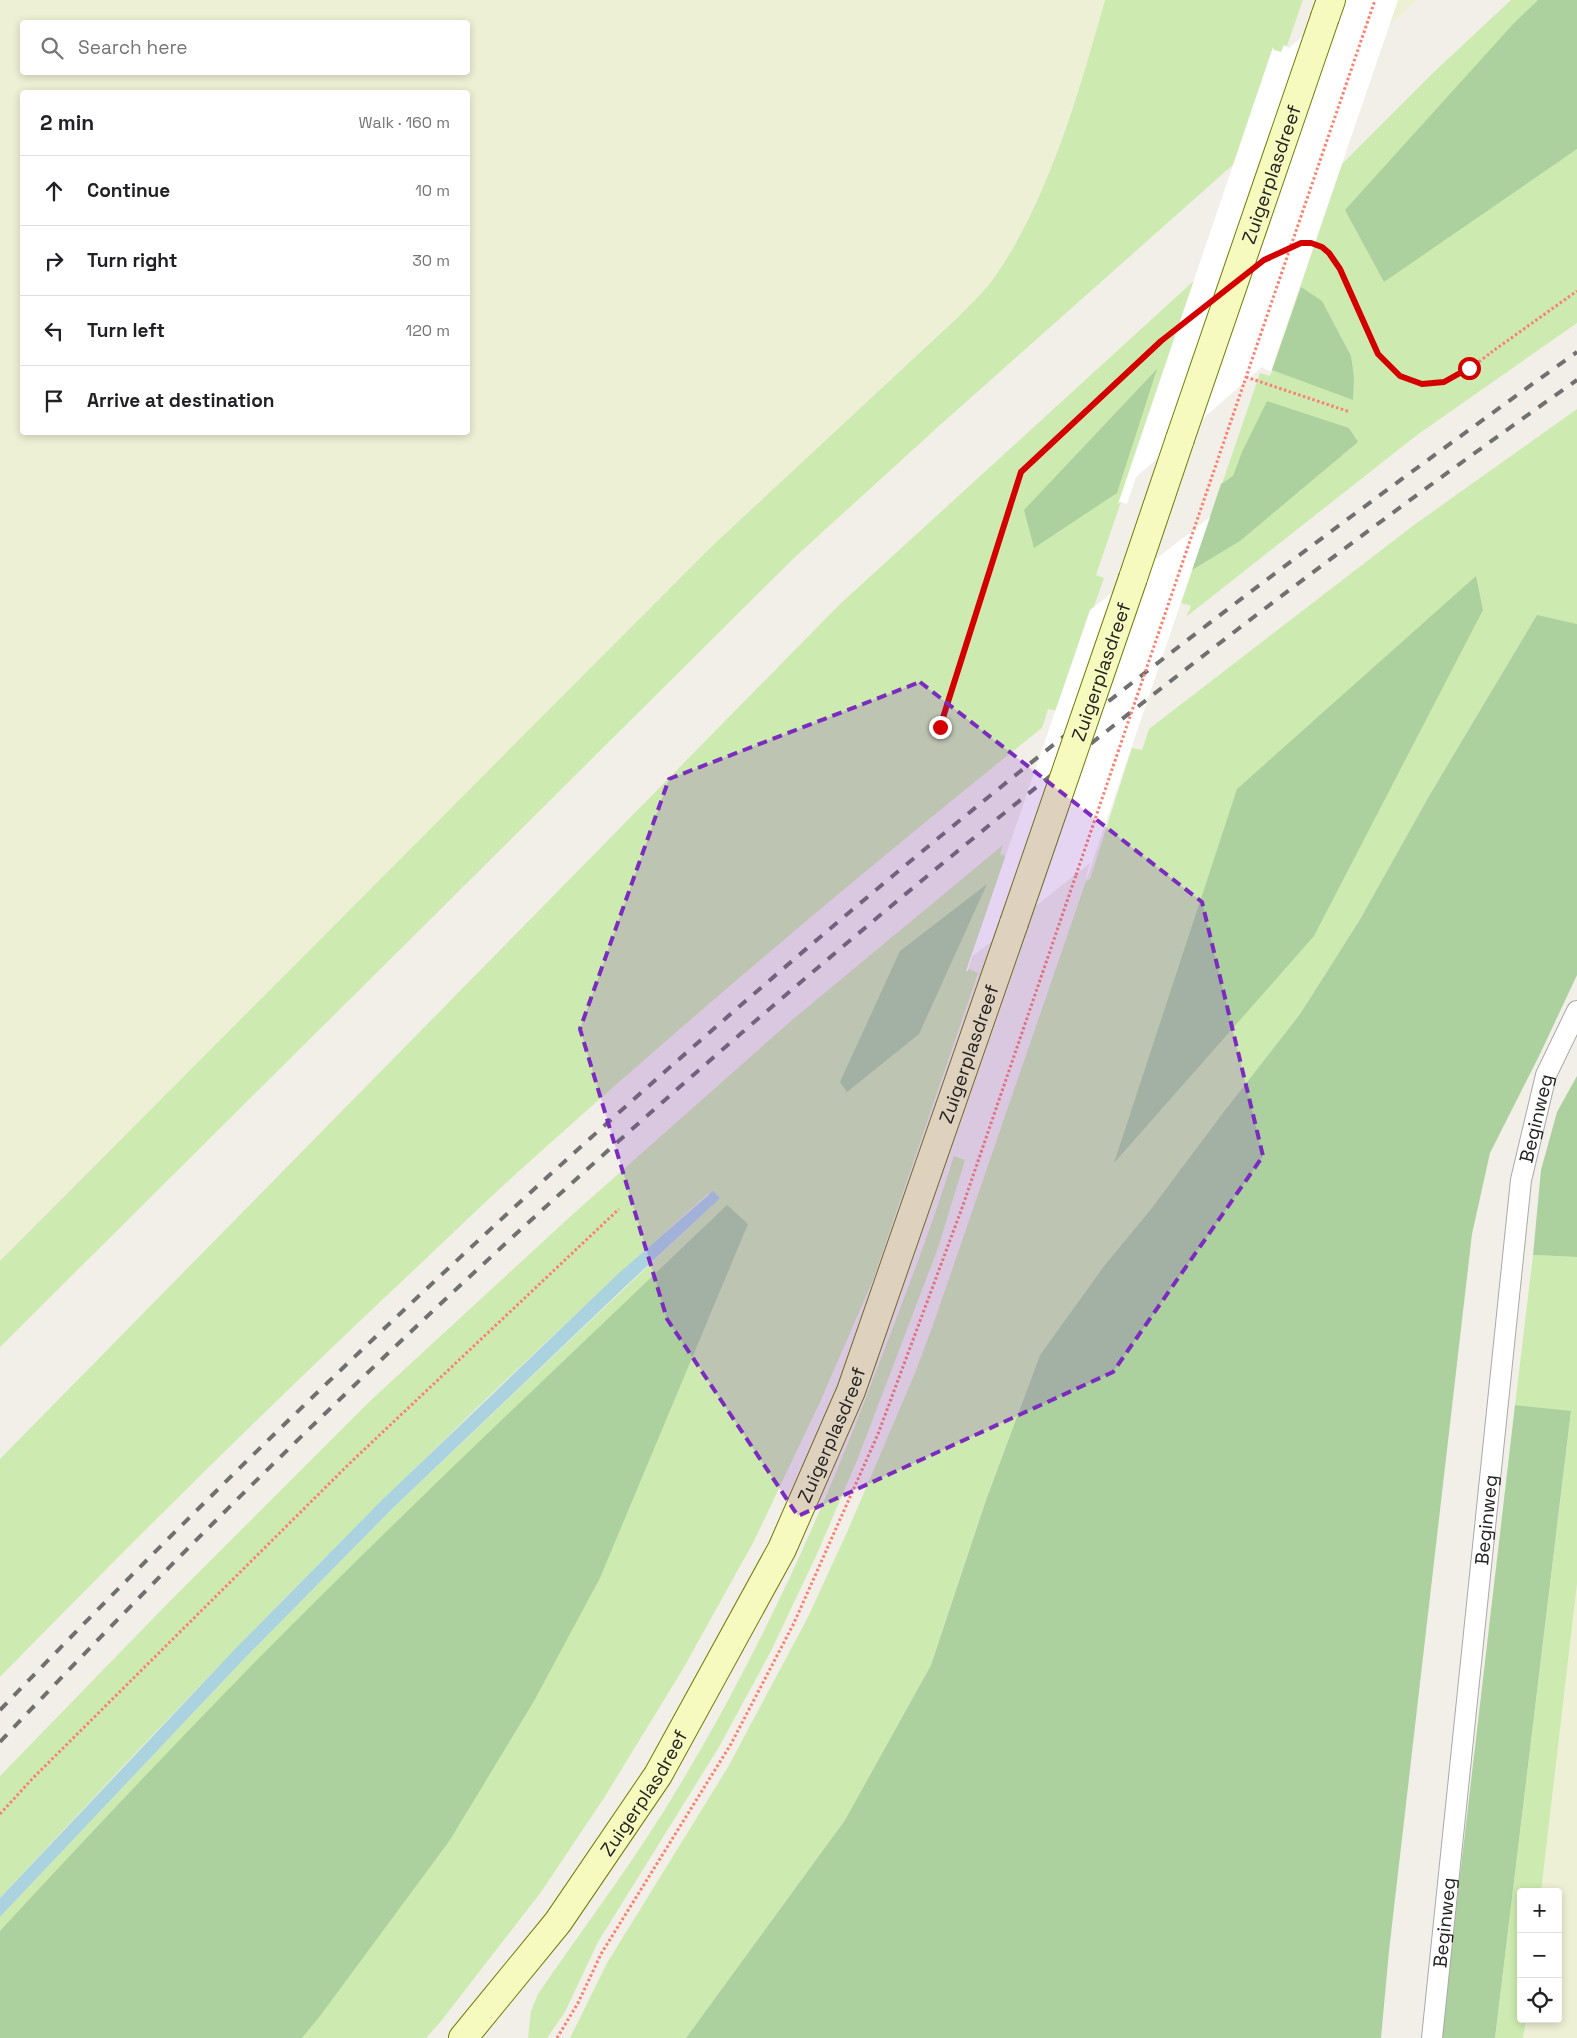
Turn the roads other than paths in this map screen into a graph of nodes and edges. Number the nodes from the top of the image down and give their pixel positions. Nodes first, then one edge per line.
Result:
1 (1328, 9) edge
2 (1577, 1011) edge
3 (464, 2038) edge
4 (1432, 2038) edge

1 - 3 main road, Zuigerplasdreef, bridge
2 - 4 lane, Beginweg

